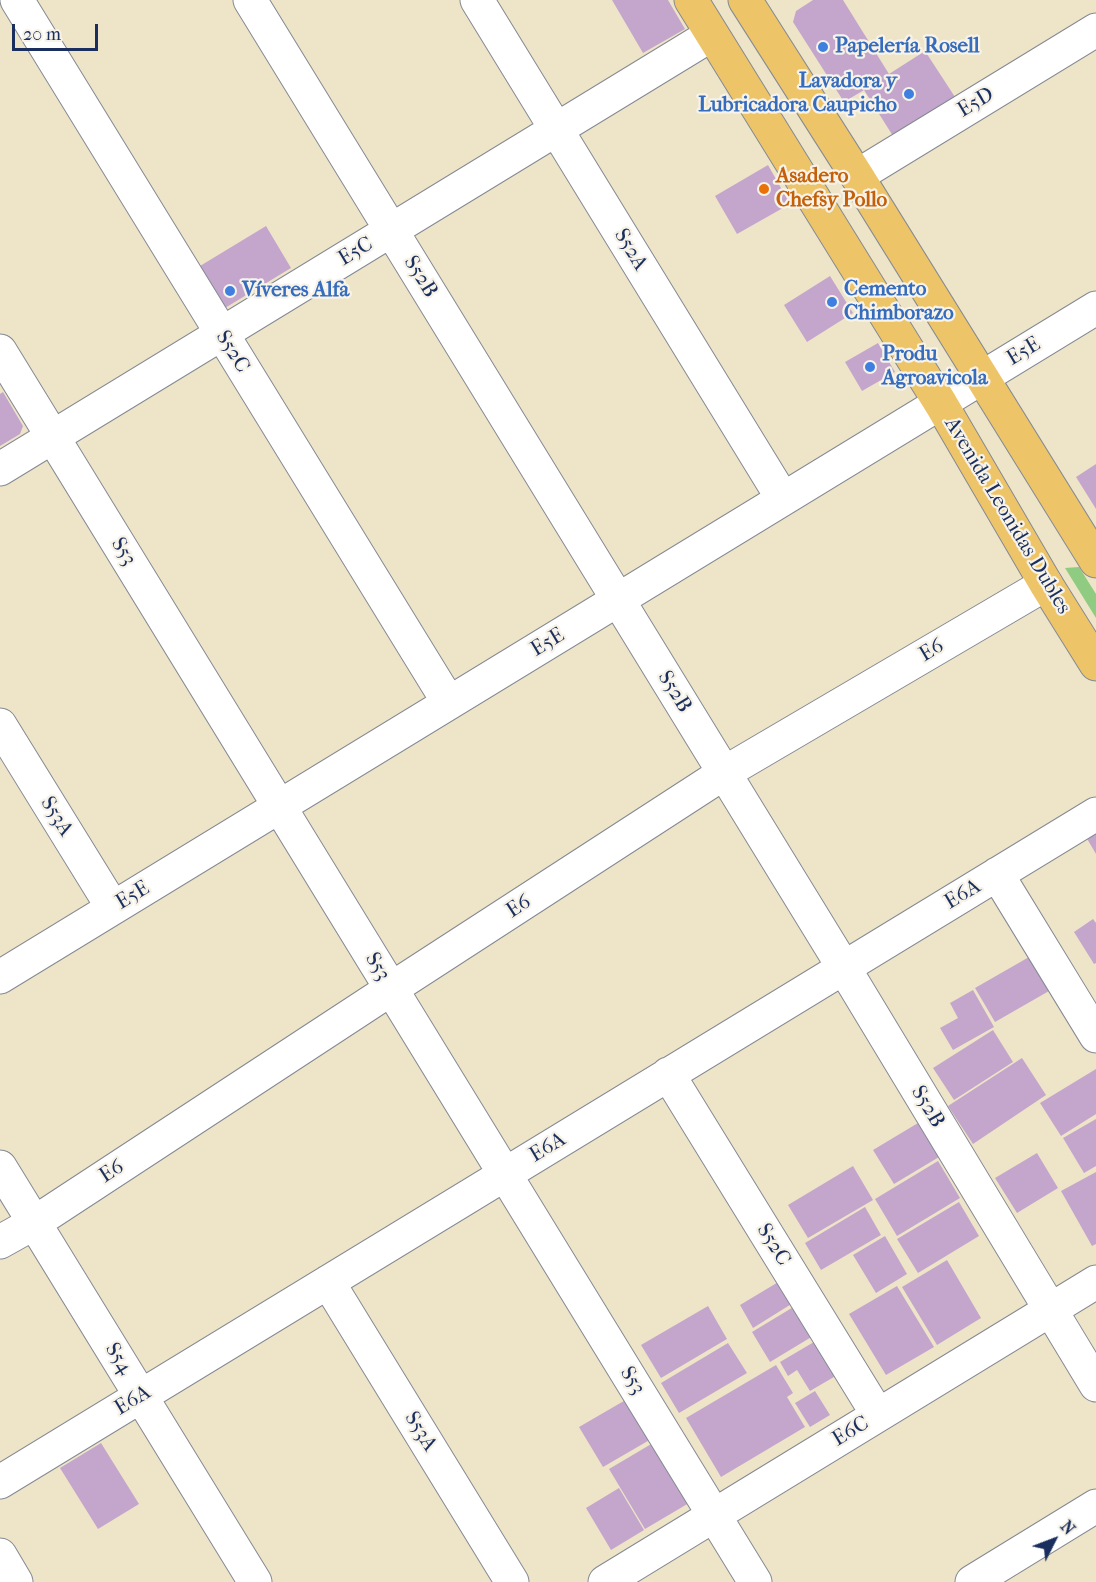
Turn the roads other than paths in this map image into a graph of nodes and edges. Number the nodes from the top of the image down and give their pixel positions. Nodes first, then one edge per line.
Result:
1 (17, 0) edge
2 (250, 0) edge
3 (477, 0) edge
4 (691, 0) edge
5 (752, 3) edge
6 (1096, 30) edge
7 (711, 34) junction
8 (556, 129) junction
9 (857, 176) junction
10 (391, 230) junction
11 (1096, 308) edge
12 (221, 333) junction
13 (0, 351) edge
14 (982, 378) junction
15 (940, 404) junction
16 (52, 437) junction
17 (0, 469) edge
18 (783, 499) junction
19 (1095, 556) edge
20 (1046, 584) junction
21 (618, 600) junction
22 (1096, 664) edge
23 (448, 704) junction
24 (0, 725) edge
25 (724, 773) junction
26 (280, 807) junction
27 (1096, 814) edge
28 (997, 874) junction
29 (113, 909) junction
30 (844, 968) junction
31 (0, 977) edge
32 (391, 989) junction
33 (1096, 1036) edge
34 (669, 1074) junction
35 (0, 1167) edge
36 (505, 1174) junction
37 (34, 1223) junction
38 (0, 1242) edge
39 (328, 1282) junction
40 (1096, 1282) edge
41 (1050, 1310) junction
42 (1096, 1385) edge
43 (141, 1397) junction
44 (878, 1415) junction
45 (0, 1482) edge
46 (1096, 1506) edge
47 (714, 1515) junction
48 (0, 1555) edge
49 (16, 1582) edge
50 (255, 1582) edge
51 (512, 1582) edge
52 (605, 1582) edge
53 (755, 1582) edge
54 (972, 1582) edge

1 - 12 street, S52C
2 - 10 street, S52B
3 - 8 street, S52A
4 - 7 main road, Avenida Leonidas Dubles
5 - 9 main road
6 - 9 street, E5D
7 - 8 street, E5C
7 - 15 main road, Avenida Leonidas Dubles
8 - 10 street, E5C
8 - 18 street, S52A
9 - 14 main road
10 - 12 street, E5C
10 - 21 street, S52B
11 - 14 street, E5E
12 - 16 street, E5C
12 - 23 street, S52C
13 - 16 street, S53
14 - 15 street, E5E
14 - 19 main road
15 - 18 street, E5E
15 - 20 main road, Avenida Leonidas Dubles
16 - 17 street, E5C
16 - 26 street, S53
18 - 21 street, E5E
20 - 22 main road, Avenida Leonidas Dubles
20 - 25 street, E6
21 - 23 street, E5E
21 - 25 street, S52B
23 - 26 street, E5E
24 - 29 street, S53A
25 - 30 street, S52B
25 - 32 street, E6
26 - 29 street, E5E
26 - 32 street, S53
27 - 28 street, E6A
28 - 30 street, E6A
28 - 33 street
29 - 31 street, E5E
30 - 34 street, E6A
30 - 41 street, S52B
32 - 36 street, S53
32 - 37 street, E6
34 - 36 street, E6A
34 - 44 street, S52C
35 - 37 street, S54
36 - 39 street, E6A
36 - 47 street, S53
37 - 38 street, E6
37 - 43 street, S54
39 - 43 street, E6A
39 - 51 street, S53A
40 - 41 street, E6C
41 - 42 street, S52B
41 - 44 street, E6C
43 - 45 street, E6A
43 - 50 street, S54
44 - 47 street, E6C
46 - 54 street
47 - 52 street, E6C
47 - 53 street, S53
48 - 49 street

